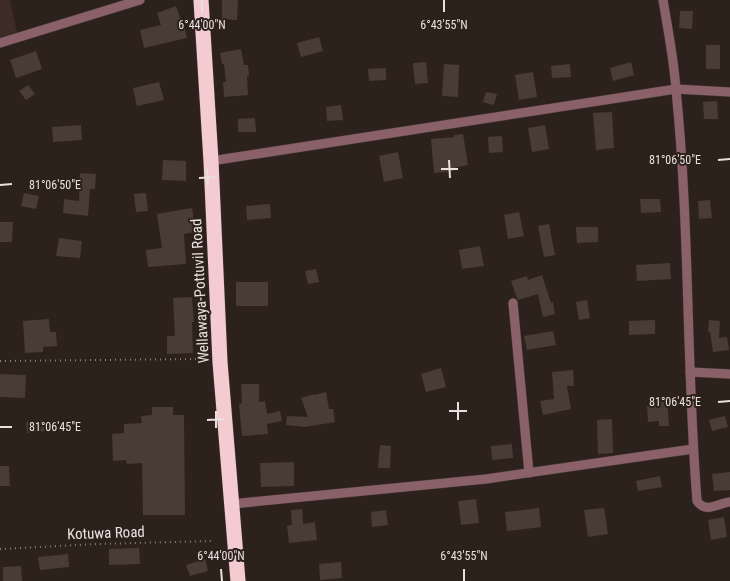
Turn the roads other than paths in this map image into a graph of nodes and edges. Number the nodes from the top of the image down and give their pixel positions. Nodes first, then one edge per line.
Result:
1 (140, 0) edge
2 (201, 0) edge
3 (663, 0) edge
4 (0, 43) edge
5 (676, 88) junction
6 (730, 92) edge
7 (211, 161) junction
8 (513, 303) dead end
9 (690, 372) junction
10 (730, 374) edge
11 (693, 449) junction
12 (529, 473) junction
13 (730, 502) edge
14 (232, 504) junction
15 (238, 581) edge

1 - 4 street
2 - 7 highway, Wellawaya-Pottuvil Road
3 - 5 street
5 - 6 street
5 - 7 street
5 - 9 street
7 - 14 highway, Wellawaya-Pottuvil Road
8 - 12 street
9 - 10 street
9 - 11 street
11 - 12 street
11 - 13 street
12 - 14 street
14 - 15 highway, Wellawaya-Pottuvil Road

